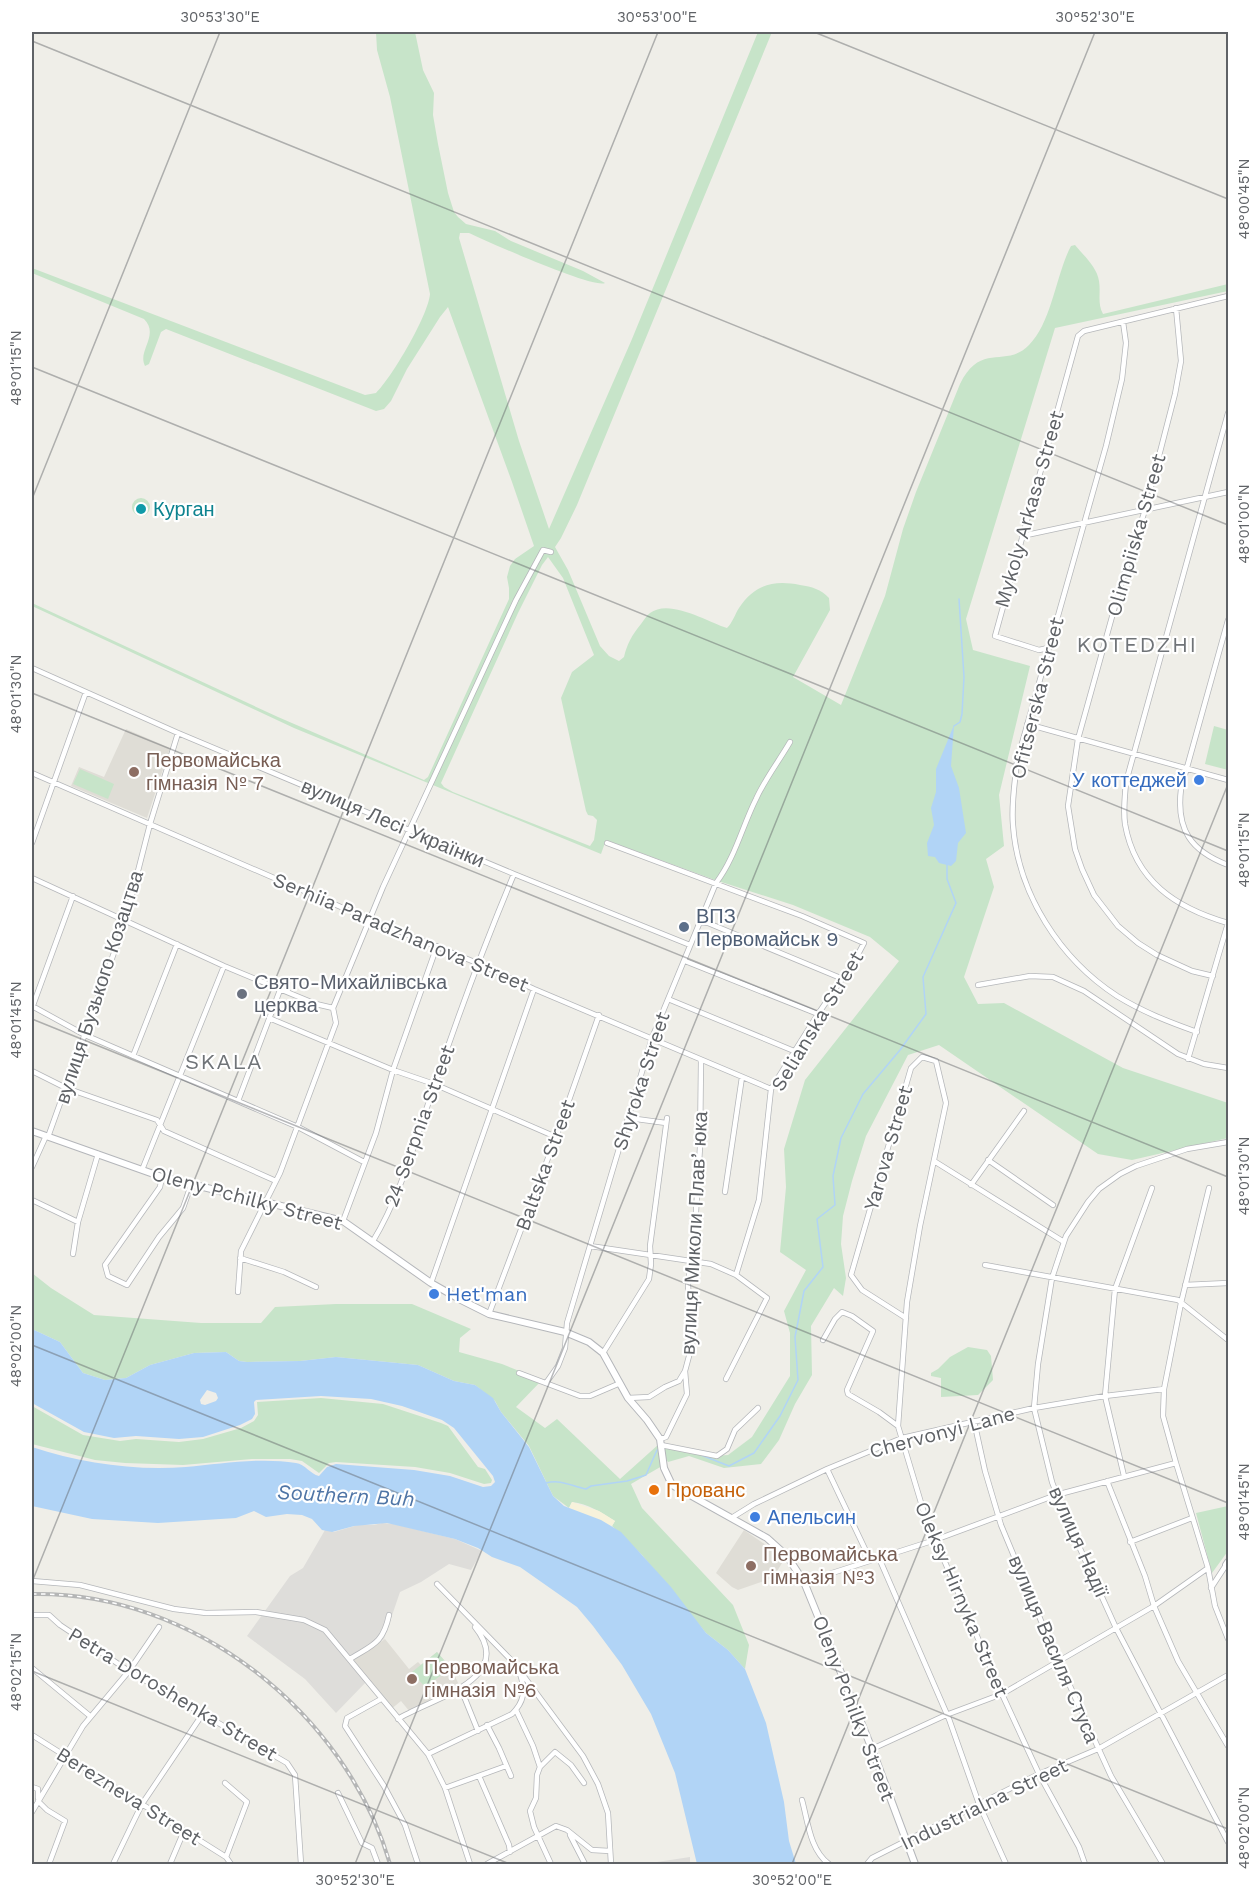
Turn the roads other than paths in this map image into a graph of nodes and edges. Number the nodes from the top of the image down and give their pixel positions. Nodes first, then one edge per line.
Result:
1 (1228, 298) edge
2 (1176, 308) junction
3 (1123, 322) junction
4 (1228, 413) edge
5 (1228, 492) edge
6 (1204, 497) junction
7 (1144, 510) junction
8 (1084, 523) junction
9 (1022, 536) junction
10 (551, 552) dead end
11 (1228, 620) edge
12 (1048, 648) junction
13 (32, 668) edge
14 (86, 692) junction
15 (1027, 724) junction
16 (178, 733) junction
17 (1078, 739) junction
18 (790, 742) dead end
19 (1134, 754) junction
20 (1187, 768) junction
21 (32, 773) edge
22 (1228, 780) edge
23 (54, 783) junction
24 (150, 824) junction
25 (410, 830) junction
26 (32, 843) edge
27 (608, 843) dead end
28 (1228, 865) edge
29 (514, 874) junction
30 (32, 878) edge
31 (716, 884) junction
32 (73, 896) junction
33 (370, 919) junction
34 (124, 922) junction
35 (700, 922) junction
36 (1228, 922) edge
37 (177, 944) junction
38 (690, 945) junction
39 (437, 946) junction
40 (685, 961) junction
41 (477, 963) junction
42 (224, 966) junction
43 (1213, 976) junction
44 (843, 979) junction
45 (978, 985) dead end
46 (534, 989) junction
47 (280, 990) junction
48 (668, 999) junction
49 (32, 1007) edge
50 (333, 1008) junction
51 (818, 1014) junction
52 (599, 1016) junction
53 (269, 1018) junction
54 (1197, 1032) junction
55 (85, 1035) junction
56 (652, 1038) junction
57 (328, 1041) junction
58 (794, 1051) junction
59 (133, 1056) junction
60 (701, 1059) junction
61 (1188, 1059) junction
62 (1228, 1068) edge
63 (393, 1070) junction
64 (32, 1071) edge
65 (180, 1076) junction
66 (742, 1077) junction
67 (939, 1079) joint
68 (434, 1084) junction
69 (66, 1088) junction
70 (771, 1089) junction
71 (238, 1101) junction
72 (492, 1109) junction
73 (1024, 1111) dead end
74 (629, 1118) junction
75 (160, 1126) junction
76 (298, 1127) junction
77 (32, 1131) edge
78 (47, 1137) junction
79 (556, 1137) junction
80 (1228, 1142) edge
81 (98, 1154) junction
82 (988, 1160) junction
83 (934, 1161) junction
84 (364, 1162) junction
85 (32, 1167) edge
86 (142, 1170) junction
87 (162, 1177) junction
88 (276, 1180) junction
89 (191, 1185) junction
90 (971, 1185) junction
91 (1152, 1188) dead end
92 (1209, 1188) dead end
93 (725, 1192) dead end
94 (32, 1200) edge
95 (266, 1201) junction
96 (1053, 1204) dead end
97 (344, 1221) junction
98 (78, 1222) junction
99 (374, 1241) junction
100 (1064, 1242) junction
101 (590, 1245) junction
102 (73, 1254) dead end
103 (650, 1256) junction
104 (240, 1258) junction
105 (691, 1261) junction
106 (985, 1265) dead end
107 (736, 1275) junction
108 (1052, 1278) junction
109 (431, 1283) junction
110 (1228, 1283) edge
111 (1185, 1285) junction
112 (316, 1287) dead end
113 (1115, 1289) junction
114 (238, 1292) dead end
115 (1181, 1303) junction
116 (489, 1314) junction
117 (906, 1318) junction
118 (565, 1332) junction
119 (823, 1340) dead end
120 (1228, 1340) edge
121 (603, 1353) junction
122 (686, 1371) junction
123 (519, 1373) dead end
124 (726, 1379) dead end
125 (546, 1383) junction
126 (618, 1384) junction
127 (1164, 1389) junction
128 (1105, 1396) junction
129 (628, 1398) junction
130 (758, 1408) dead end
131 (1034, 1408) junction
132 (974, 1421) junction
133 (898, 1426) junction
134 (902, 1438) junction
135 (661, 1442) junction
136 (1176, 1463) junction
137 (827, 1468) junction
138 (1124, 1476) junction
139 (1107, 1481) junction
140 (1056, 1495) junction
141 (998, 1516) junction
142 (733, 1517) junction
143 (1192, 1518) junction
144 (936, 1540) junction
145 (1130, 1542) junction
146 (879, 1558) junction
147 (869, 1561) junction
148 (1228, 1565) edge
149 (1208, 1568) junction
150 (32, 1581) edge
151 (804, 1582) junction
152 (437, 1584) dead end
153 (1211, 1588) junction
154 (1154, 1606) junction
155 (32, 1615) edge
156 (389, 1615) dead end
157 (470, 1620) junction
158 (159, 1627) dead end
159 (1116, 1628) junction
160 (1228, 1639) edge
161 (350, 1659) junction
162 (1058, 1660) junction
163 (514, 1663) junction
164 (32, 1668) edge
165 (129, 1671) junction
166 (1228, 1675) edge
167 (461, 1689) junction
168 (1197, 1693) junction
169 (1002, 1694) junction
170 (381, 1699) junction
171 (516, 1710) junction
172 (204, 1712) junction
173 (946, 1715) junction
174 (1161, 1715) junction
175 (90, 1716) junction
176 (398, 1719) junction
177 (487, 1725) junction
178 (478, 1731) junction
179 (32, 1735) edge
180 (1228, 1746) edge
181 (872, 1749) junction
182 (1098, 1749) junction
183 (428, 1754) junction
184 (64, 1755) junction
185 (506, 1766) junction
186 (540, 1767) junction
187 (1039, 1774) junction
188 (479, 1776) junction
189 (511, 1776) dead end
190 (225, 1783) dead end
191 (584, 1784) dead end
192 (32, 1786) edge
193 (445, 1788) junction
194 (338, 1793) dead end
195 (802, 1800) dead end
196 (38, 1801) junction
197 (142, 1804) junction
198 (979, 1804) junction
199 (32, 1812) edge
200 (567, 1830) junction
201 (184, 1832) junction
202 (537, 1836) junction
203 (906, 1842) junction
204 (1228, 1842) edge
205 (610, 1851) junction
206 (510, 1852) junction
207 (226, 1857) junction
208 (49, 1864) edge
209 (112, 1864) edge
210 (170, 1864) edge
211 (231, 1864) edge
212 (301, 1864) edge
213 (378, 1864) edge
214 (418, 1864) edge
215 (468, 1864) edge
216 (486, 1864) edge
217 (551, 1864) edge
218 (585, 1864) edge
219 (610, 1864) edge
220 (829, 1864) edge
221 (867, 1864) edge
222 (915, 1864) edge
223 (1006, 1864) edge
224 (1086, 1864) edge
225 (1163, 1864) edge

1 - 2 street
2 - 3 street
2 - 7 street, Olimpiiska Street
3 - 8 street, Ofitserska Street
3 - 9 street, Mykoly Arkasa Street
4 - 6 street
5 - 6 street
6 - 7 street
6 - 19 street
7 - 8 street
7 - 17 street, Olimpiiska Street
8 - 9 street
8 - 12 street, Ofitserska Street
9 - 12 street, Mykoly Arkasa Street
10 - 25 street
11 - 20 street
12 - 15 street, Ofitserska Street
13 - 14 street, вулиця Лесі Українки
14 - 16 street, вулиця Лесі Українки
14 - 23 street
15 - 17 street
15 - 54 street, Ofitserska Street
16 - 24 street, вулиця Бузького Козацтва
16 - 25 street, вулиця Лесі Українки
17 - 19 street
17 - 43 street, Olimpiiska Street
18 - 31 street, Shyroka Street
19 - 20 street
19 - 36 street
20 - 22 street
20 - 28 street
21 - 23 street, Serhiia Paradzhanova Street
23 - 24 street, Serhiia Paradzhanova Street
23 - 26 street
24 - 33 street, Serhiia Paradzhanova Street
24 - 34 street, вулиця Бузького Козацтва
25 - 29 street, вулиця Лесі Українки
25 - 33 street
27 - 31 street
29 - 38 street, вулиця Лесі Українки
29 - 41 street, 24 Serpnia Street
30 - 32 street
31 - 35 street, Shyroka Street
31 - 44 street, Selianska Street
32 - 34 street
32 - 49 street
33 - 39 street, Serhiia Paradzhanova Street
33 - 50 street
34 - 37 street
34 - 55 street, вулиця Бузького Козацтва
35 - 38 street, Shyroka Street
35 - 44 street
36 - 43 street
37 - 42 street
37 - 59 street
38 - 40 street, Shyroka Street
39 - 41 street, Serhiia Paradzhanova Street
39 - 63 street
40 - 48 street, Shyroka Street
40 - 51 street
41 - 46 street, Serhiia Paradzhanova Street
41 - 68 street, 24 Serpnia Street
42 - 47 street
42 - 65 street
43 - 54 street
44 - 51 street, Selianska Street
45 - 61 street
46 - 52 street, Serhiia Paradzhanova Street
46 - 72 street
47 - 50 street
47 - 53 street
48 - 56 street, Shyroka Street
48 - 58 street
49 - 55 street
50 - 57 street
51 - 58 street, Selianska Street
52 - 56 street, Serhiia Paradzhanova Street
52 - 79 street, Baltska Street
53 - 57 street
53 - 71 street
54 - 61 street
55 - 59 street
55 - 69 street, вулиця Бузького Козацтва
56 - 60 street, Serhiia Paradzhanova Street
56 - 74 street, Shyroka Street
57 - 63 street
57 - 76 street
58 - 70 street, Selianska Street
59 - 65 street
60 - 66 street, Serhiia Paradzhanova Street
60 - 105 street, вулиця Миколи Плавʼюка
61 - 62 street
63 - 68 street
63 - 84 street
64 - 69 street
65 - 71 street
65 - 75 street
66 - 70 street, Serhiia Paradzhanova Street
66 - 93 street
67 - 83 street, Oleksy Hirnyka Street
67 - 117 street, Yarova Street
68 - 72 street
68 - 99 street, 24 Serpnia Street
69 - 75 street
69 - 78 street, вулиця Бузького Козацтва
70 - 107 street, Selianska Street
71 - 76 street
72 - 79 street
72 - 109 street
73 - 82 street
74 - 101 street, Shyroka Street
74 - 103 street
75 - 86 street
75 - 88 street
76 - 84 street
76 - 88 street
77 - 78 street, Oleny Pchilky Street
78 - 81 street, Oleny Pchilky Street
78 - 85 street
79 - 116 street, Baltska Street
80 - 100 street, вулиця Надії
81 - 86 street, Oleny Pchilky Street
81 - 98 street
82 - 90 street
82 - 96 street
83 - 90 street
83 - 117 street, Oleksy Hirnyka Street
84 - 97 street
86 - 87 street, Oleny Pchilky Street
87 - 89 street, Oleny Pchilky Street
87 - 89 street
88 - 95 street
89 - 95 street, Oleny Pchilky Street
90 - 100 street
91 - 113 street
92 - 111 street
94 - 98 street
95 - 97 street, Oleny Pchilky Street
95 - 104 street
97 - 99 street, Oleny Pchilky Street
98 - 102 street
99 - 109 street, Oleny Pchilky Street
100 - 108 street, вулиця Надії
101 - 103 street
101 - 118 street, Shyroka Street
103 - 105 street
103 - 121 street
104 - 112 street
104 - 114 street
105 - 107 street
105 - 122 street, вулиця Миколи Плавʼюка
106 - 108 street
107 - 124 street
108 - 113 street
108 - 131 street, вулиця Надії
109 - 116 street, Oleny Pchilky Street
110 - 111 street
111 - 115 street
113 - 115 street
113 - 128 street
115 - 120 street
115 - 127 street
116 - 118 street, Oleny Pchilky Street
117 - 133 street, Oleksy Hirnyka Street
118 - 121 street, Oleny Pchilky Street
118 - 125 street, Shyroka Street
119 - 133 street
121 - 126 street, Oleny Pchilky Street
122 - 129 street, вулиця Миколи Плавʼюка
122 - 135 street, вулиця Миколи Плавʼюка
123 - 125 street
125 - 126 street
126 - 129 street, Oleny Pchilky Street
127 - 128 street, Chervonyi Lane
127 - 136 street
128 - 131 street, Chervonyi Lane
128 - 138 street
129 - 135 street, Oleny Pchilky Street
130 - 135 street
131 - 132 street, Chervonyi Lane
131 - 140 street, вулиця Надії
132 - 134 street, Chervonyi Lane
132 - 141 street, вулиця Василя Стуса
133 - 134 street, Oleksy Hirnyka Street
134 - 137 street, Chervonyi Lane
134 - 144 street, Oleksy Hirnyka Street
135 - 142 street, Oleny Pchilky Street
136 - 138 street
136 - 143 street
137 - 142 street, Chervonyi Lane
137 - 147 street
138 - 139 street
139 - 140 street
139 - 145 street
140 - 141 street
140 - 159 street, вулиця Надії
141 - 144 street
141 - 162 street, вулиця Василя Стуса
142 - 151 street, Oleny Pchilky Street
143 - 145 street
143 - 149 street
144 - 146 street
144 - 169 street, Oleksy Hirnyka Street
145 - 154 street
146 - 147 street
146 - 173 street
147 - 151 street
148 - 153 street
149 - 153 street
149 - 154 street
150 - 161 street
151 - 181 street, Oleny Pchilky Street
152 - 157 street
153 - 160 street
154 - 159 street
154 - 168 street
155 - 165 street, Petra Doroshenka Street
156 - 161 street
157 - 163 street
157 - 167 street
158 - 165 street
159 - 162 street
159 - 174 street, вулиця Надії
161 - 170 street
162 - 169 street
162 - 182 street, вулиця Василя Стуса
163 - 171 street
163 - 205 street
164 - 175 street
165 - 172 street, Petra Doroshenka Street
165 - 175 street
166 - 168 street, Industrialna Street
167 - 176 street
167 - 178 street
168 - 174 street, Industrialna Street
168 - 180 street
169 - 173 street
169 - 187 street, Oleksy Hirnyka Street
170 - 176 street
170 - 214 street
171 - 177 street
171 - 186 street
172 - 197 street
172 - 212 street, Petra Doroshenka Street
173 - 181 street
173 - 198 street
174 - 182 street, Industrialna Street
174 - 204 street, вулиця Надії
175 - 184 street
176 - 183 street
177 - 178 street
177 - 185 street
178 - 183 street
179 - 184 street, Berezneva Street
181 - 203 street, Oleny Pchilky Street
182 - 187 street, Industrialna Street
182 - 225 street, вулиця Василя Стуса
183 - 193 street
184 - 196 street
184 - 197 street, Berezneva Street
185 - 188 street
185 - 189 street
186 - 191 street
186 - 202 street
187 - 198 street, Industrialna Street
187 - 224 street, Oleksy Hirnyka Street
188 - 193 street
188 - 206 street
190 - 207 street, Berezneva Street
192 - 196 street
193 - 215 street
194 - 213 street
195 - 220 street
196 - 199 street
196 - 208 street
197 - 201 street, Berezneva Street
197 - 209 street
198 - 203 street, Industrialna Street
198 - 223 street
200 - 202 street
200 - 205 street
200 - 218 street
201 - 207 street, Berezneva Street
201 - 210 street
202 - 206 street
202 - 217 street
203 - 221 street, Industrialna Street
203 - 222 street, Oleny Pchilky Street
205 - 219 street
206 - 216 street
207 - 211 street, Berezneva Street

